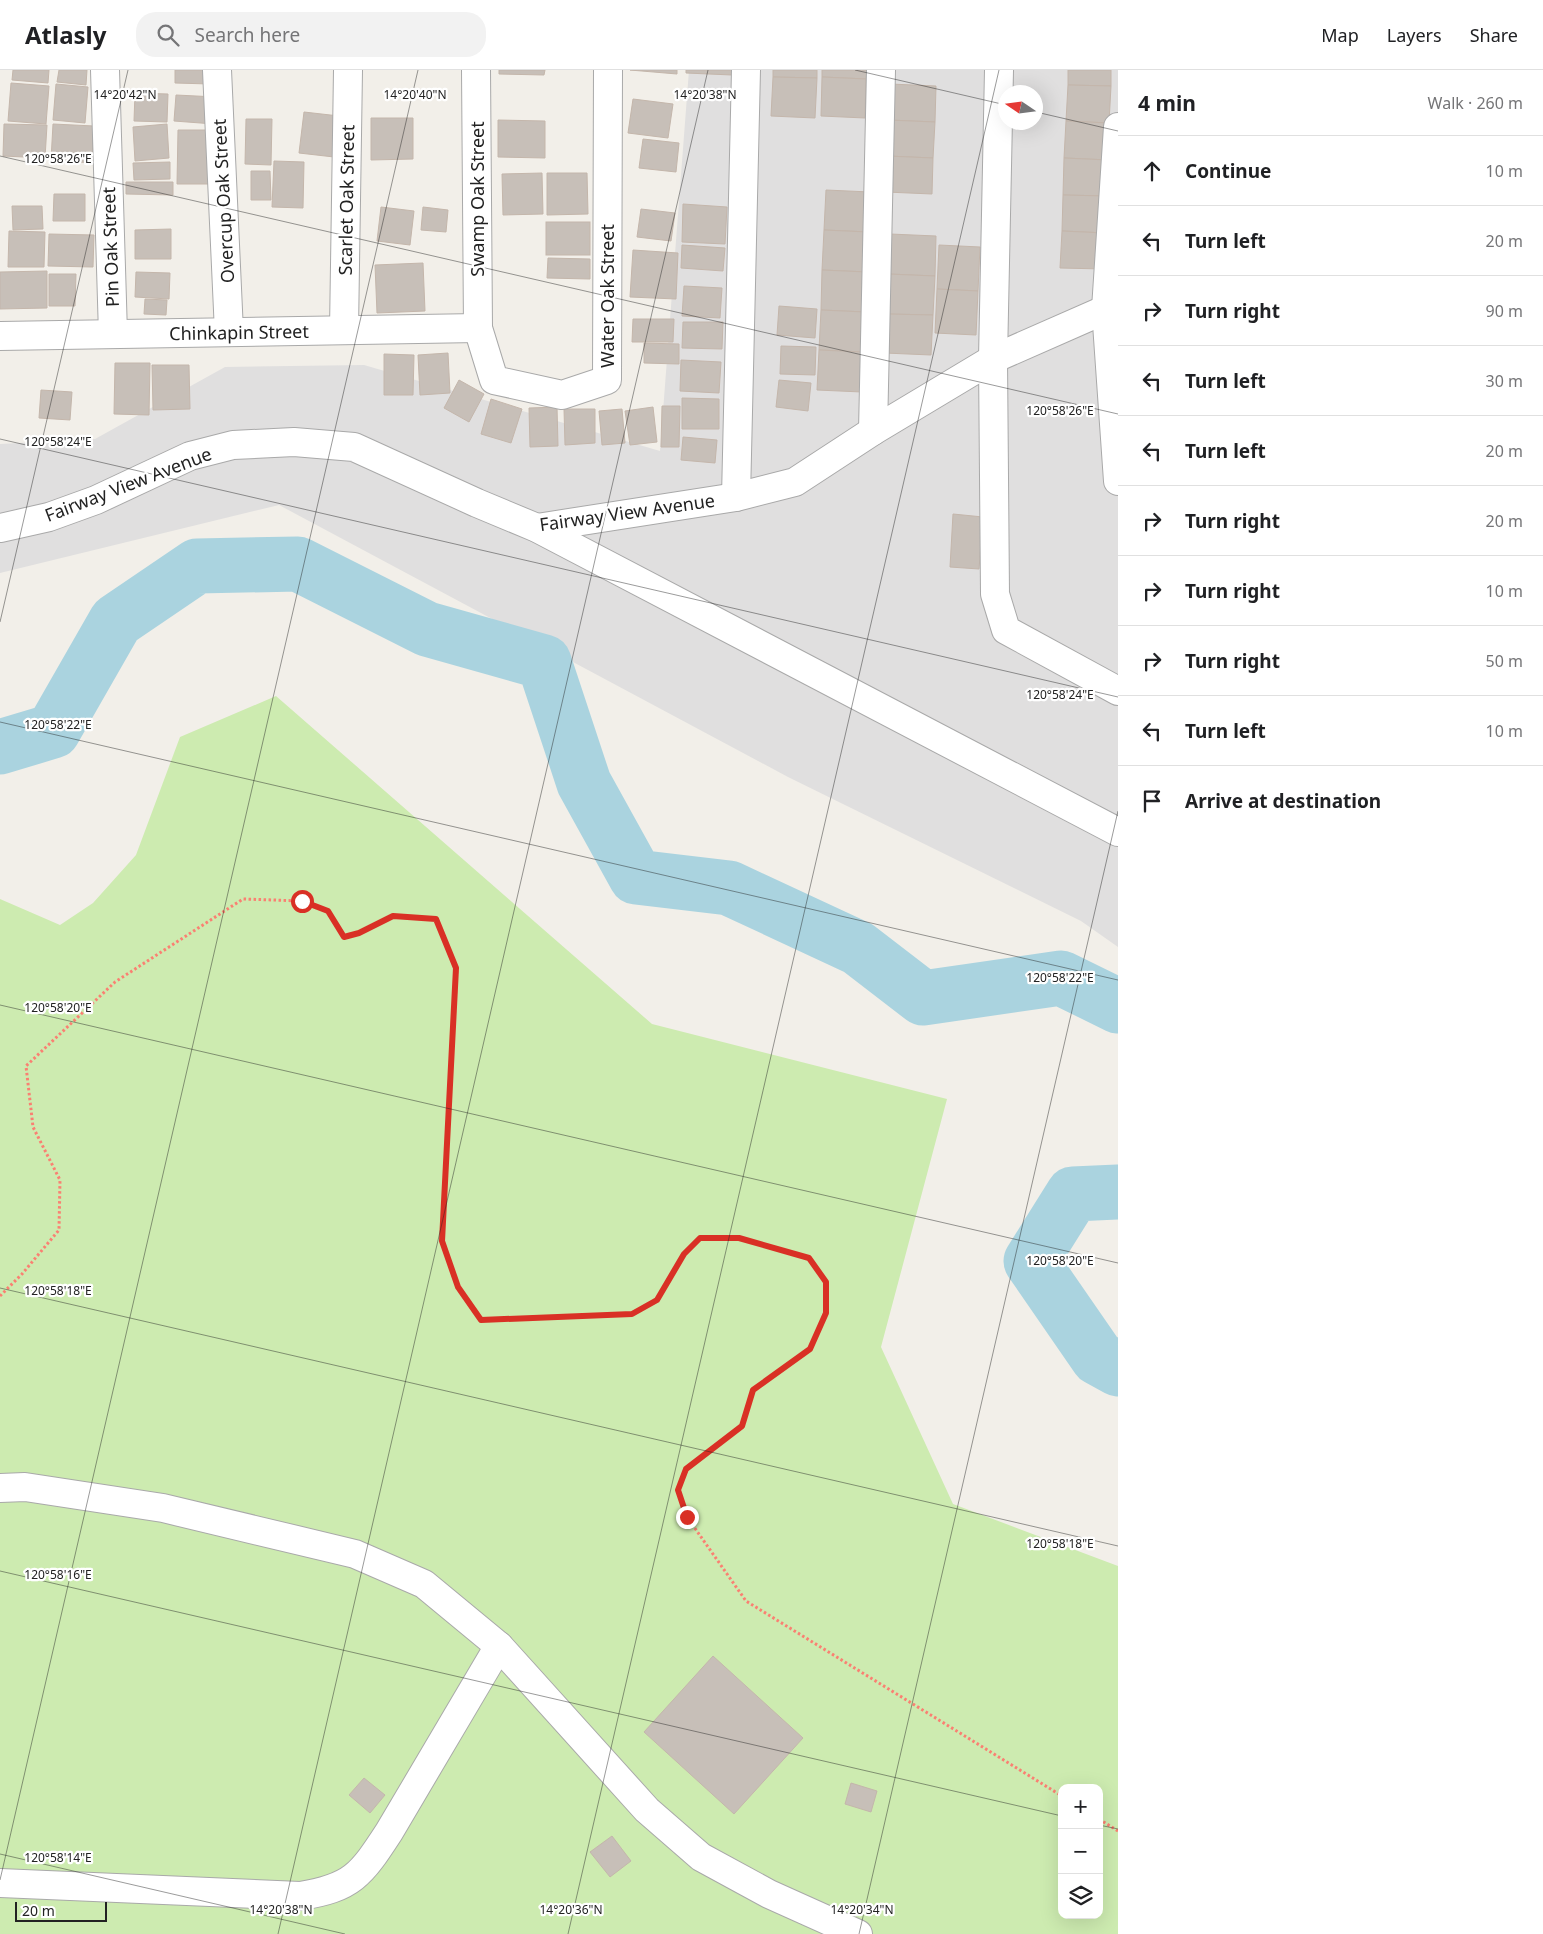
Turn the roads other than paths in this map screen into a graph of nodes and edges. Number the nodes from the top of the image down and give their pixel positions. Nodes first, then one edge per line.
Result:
1 (105, 70) edge
2 (217, 70) edge
3 (348, 70) edge
4 (476, 70) edge
5 (608, 70) edge
6 (746, 70) edge
7 (881, 70) edge
8 (1000, 70) edge
9 (1118, 127) edge
10 (1112, 306) edge
11 (478, 328) junction
12 (344, 330) junction
13 (229, 332) junction
14 (112, 334) junction
15 (0, 336) edge
16 (993, 358) junction
17 (873, 430) junction
18 (1118, 481) edge
19 (736, 497) junction
20 (0, 528) edge
21 (537, 528) junction
22 (1118, 690) edge
23 (1118, 832) edge
24 (0, 1488) edge
25 (499, 1646) junction
26 (0, 1882) edge
27 (858, 1934) edge

1 - 14 street, Pin Oak Street
2 - 13 street, Overcup Oak Street
3 - 12 street, Scarlet Oak Street
4 - 11 street, Swamp Oak Street
5 - 11 street, Water Oak Street
6 - 19 street
7 - 17 street
8 - 16 street
9 - 10 street
10 - 16 street, Fairway View Avenue
10 - 18 street
11 - 12 street, Chinkapin Street
12 - 13 street, Chinkapin Street
13 - 14 street, Chinkapin Street
14 - 15 street, Chinkapin Street
16 - 17 street, Fairway View Avenue
16 - 22 street
17 - 19 street, Fairway View Avenue
19 - 21 street, Fairway View Avenue
20 - 21 street, Fairway View Avenue
21 - 23 street
24 - 25 street
25 - 26 street
25 - 27 street

